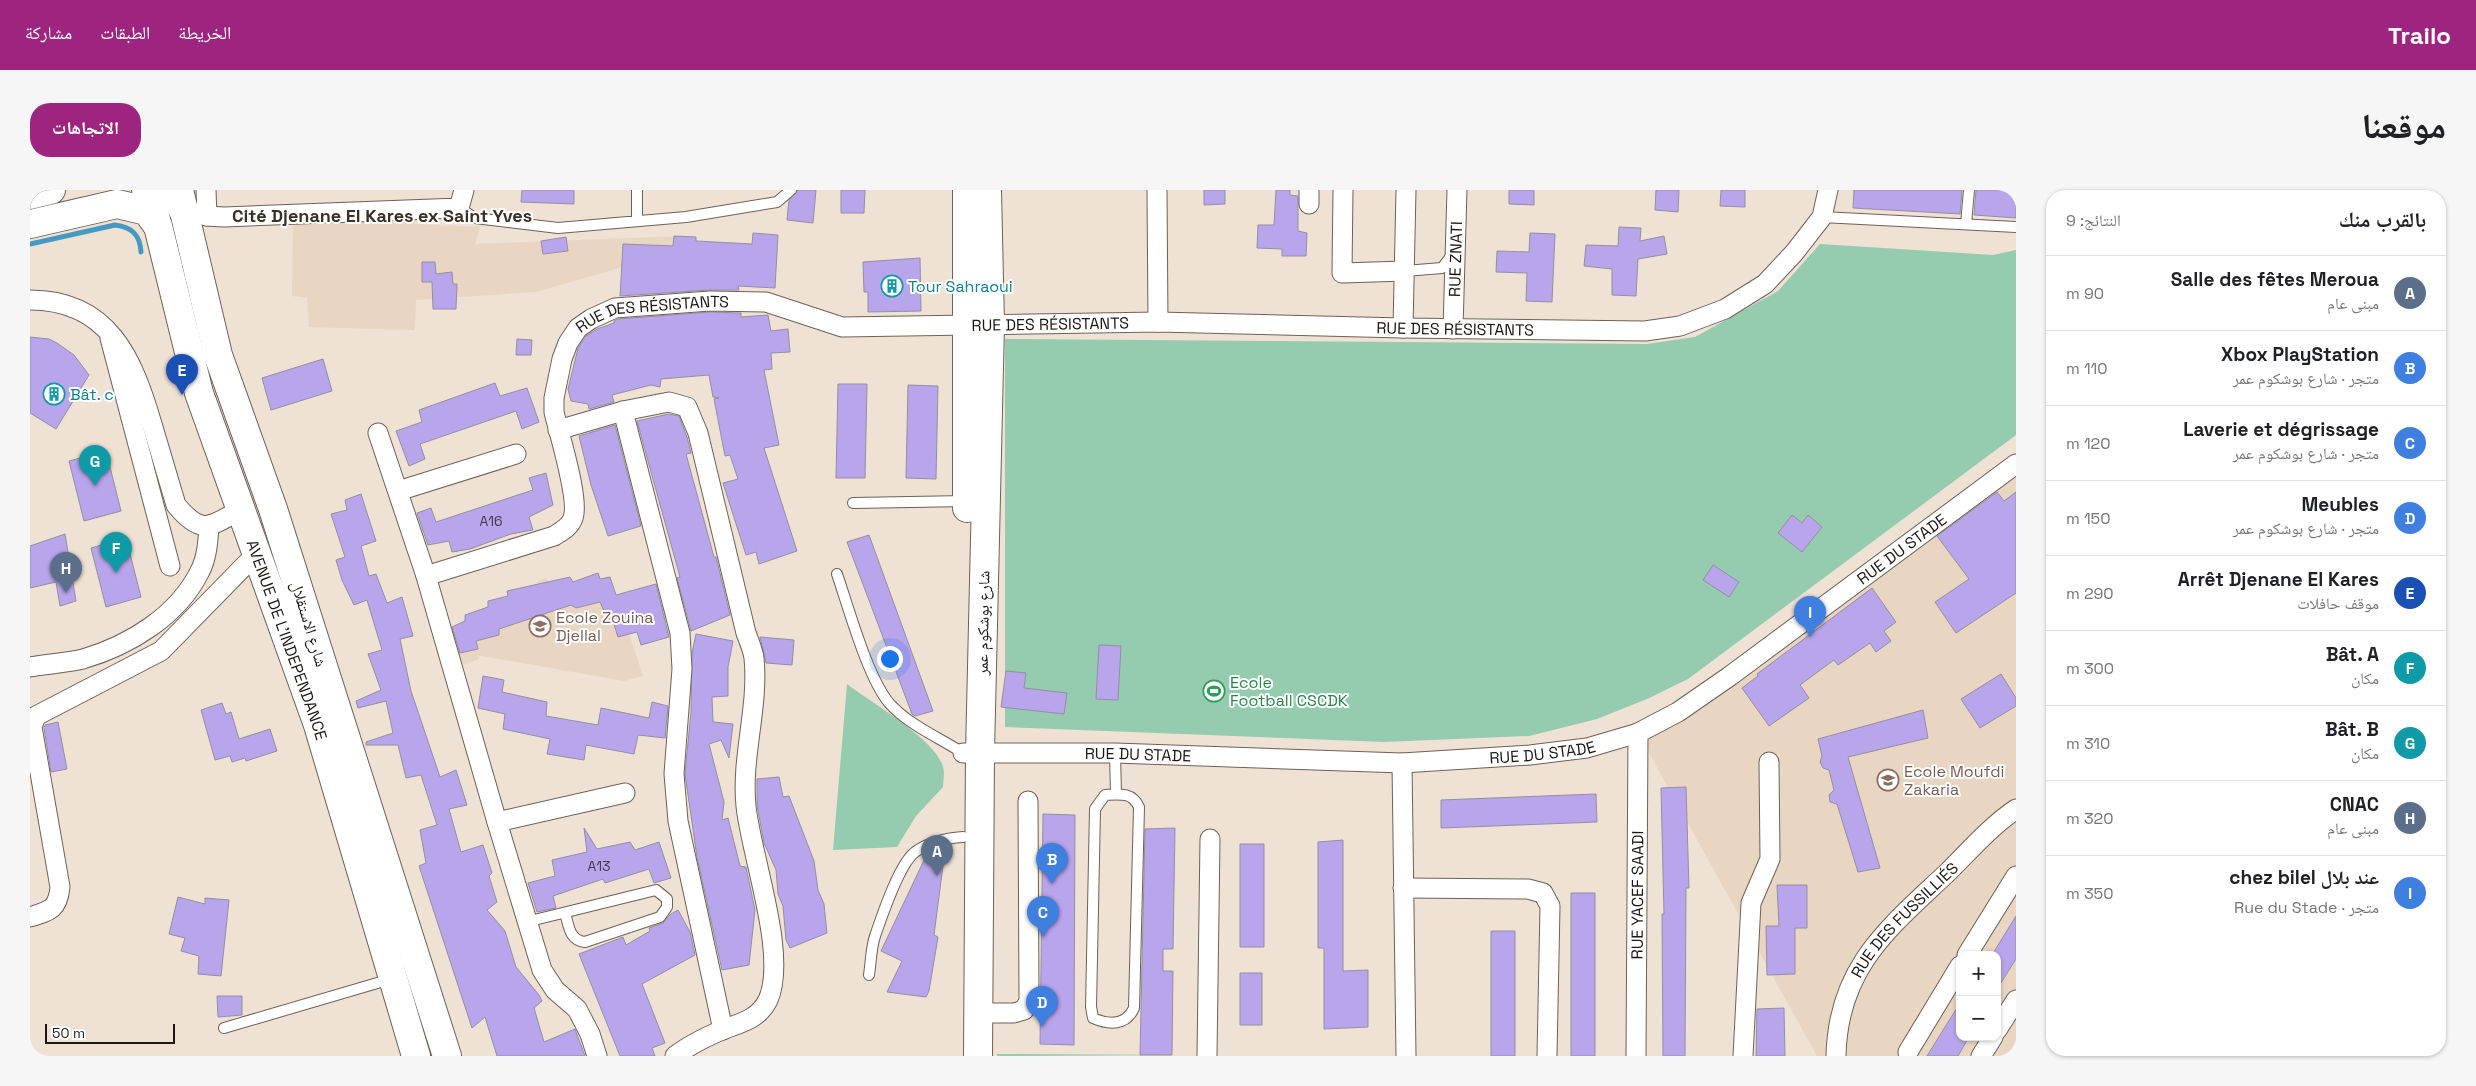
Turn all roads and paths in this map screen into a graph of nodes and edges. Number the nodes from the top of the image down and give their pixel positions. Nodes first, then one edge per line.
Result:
1 (51, 190) edge
2 (206, 190) edge
3 (637, 190) edge
4 (791, 190) edge
5 (967, 190) edge
6 (987, 190) edge
7 (1157, 190) edge
8 (1343, 190) edge
9 (1406, 190) edge
10 (1457, 190) edge
11 (1828, 190) edge
12 (1969, 190) edge
13 (30, 195) edge
14 (170, 197) edge
15 (461, 199) edge
16 (117, 204) junction
17 (1822, 217) junction
18 (637, 221) junction
19 (30, 224) edge
20 (157, 224) junction
21 (1966, 224) junction
22 (2016, 227) edge
23 (1456, 238) junction
24 (1405, 271) junction
25 (30, 300) edge
26 (1158, 322) junction
27 (979, 324) junction
28 (107, 328) junction
29 (1402, 328) junction
30 (1453, 329) junction
31 (623, 412) junction
32 (558, 430) junction
33 (378, 432) dead end
34 (516, 454) dead end
35 (2016, 464) edge
36 (398, 490) junction
37 (967, 501) junction
38 (853, 502) dead end
39 (242, 509) junction
40 (209, 526) junction
41 (257, 553) junction
42 (170, 566) dead end
43 (837, 574) dead end
44 (426, 576) junction
45 (30, 667) edge
46 (1638, 733) junction
47 (971, 753) junction
48 (1116, 754) junction
49 (1769, 762) dead end
50 (1402, 763) junction
51 (625, 793) dead end
52 (1116, 794) junction
53 (1028, 801) dead end
54 (2016, 809) edge
55 (497, 822) junction
56 (963, 837) junction
57 (1210, 839) dead end
58 (2016, 876) edge
59 (1403, 888) junction
60 (565, 912) junction
61 (30, 916) edge
62 (526, 922) junction
63 (1969, 951) edge
64 (869, 975) dead end
65 (392, 979) junction
66 (1955, 985) edge
67 (978, 1013) junction
68 (224, 1028) dead end
69 (723, 1030) junction
70 (1990, 1041) edge
71 (1908, 1052) dead end
72 (416, 1056) edge
73 (447, 1056) edge
74 (597, 1056) edge
75 (676, 1056) edge
76 (960, 1056) edge
77 (978, 1056) edge
78 (1207, 1056) edge
79 (1406, 1056) edge
80 (1547, 1056) edge
81 (1636, 1056) edge
82 (1743, 1056) edge
83 (1836, 1056) edge
84 (1981, 1056) edge

1 - 13 main road
2 - 14 street
3 - 18 lane
4 - 18 lane
5 - 27 main road
6 - 27 main road, شارع بوشكوم عمر
7 - 26 street
8 - 24 street
9 - 24 street
10 - 23 street, RUE ZNATI
11 - 17 street, RUE DES RÉSISTANTS
12 - 21 lane
14 - 15 street
14 - 16 main road
14 - 20 main road
14 - 73 main road, شارع الاستقلال
15 - 18 lane
16 - 19 main road
16 - 20 main road
17 - 21 lane
17 - 30 street, RUE DES RÉSISTANTS
20 - 39 main road, AVENUE DE L'INDEPENDANCE
21 - 22 lane
23 - 24 lane
23 - 30 street, RUE ZNATI
24 - 29 street
25 - 28 street
26 - 27 street, RUE DES RÉSISTANTS
26 - 29 street, RUE DES RÉSISTANTS
27 - 32 street, RUE DES RÉSISTANTS
27 - 37 main road
27 - 47 main road, شارع بوشكوم عمر
28 - 40 street
28 - 42 street
29 - 30 street, RUE DES RÉSISTANTS
31 - 32 street
31 - 69 street
31 - 69 street
32 - 44 street, RUE DES RÉSISTANTS
33 - 36 street
34 - 36 street
35 - 46 street, RUE DU STADE
36 - 44 street
37 - 38 lane
37 - 47 main road
39 - 40 street
39 - 41 main road, AVENUE DE L'INDEPENDANCE
40 - 45 street
41 - 61 street
41 - 65 main road, AVENUE DE L'INDEPENDANCE
43 - 47 lane
44 - 55 street
46 - 50 street, RUE DU STADE
46 - 81 street, RUE YACEF SAADI
47 - 48 street, RUE DU STADE
47 - 56 main road
47 - 67 main road, شارع بوشكوم عمر
48 - 50 street, RUE DU STADE
48 - 52 lane
49 - 82 street
50 - 59 street
51 - 55 street
52 - 52 lane
53 - 67 street
54 - 83 street, RUE DES FUSSILLIÉS
55 - 62 street
56 - 64 lane
56 - 76 main road
57 - 78 street
58 - 63 street
59 - 79 street
59 - 80 street
60 - 60 lane
60 - 62 lane
62 - 74 street
65 - 68 lane
65 - 72 main road, AVENUE DE L'INDEPENDANCE
66 - 71 street
67 - 77 main road, شارع بوشكوم عمر
69 - 75 street
70 - 84 street

